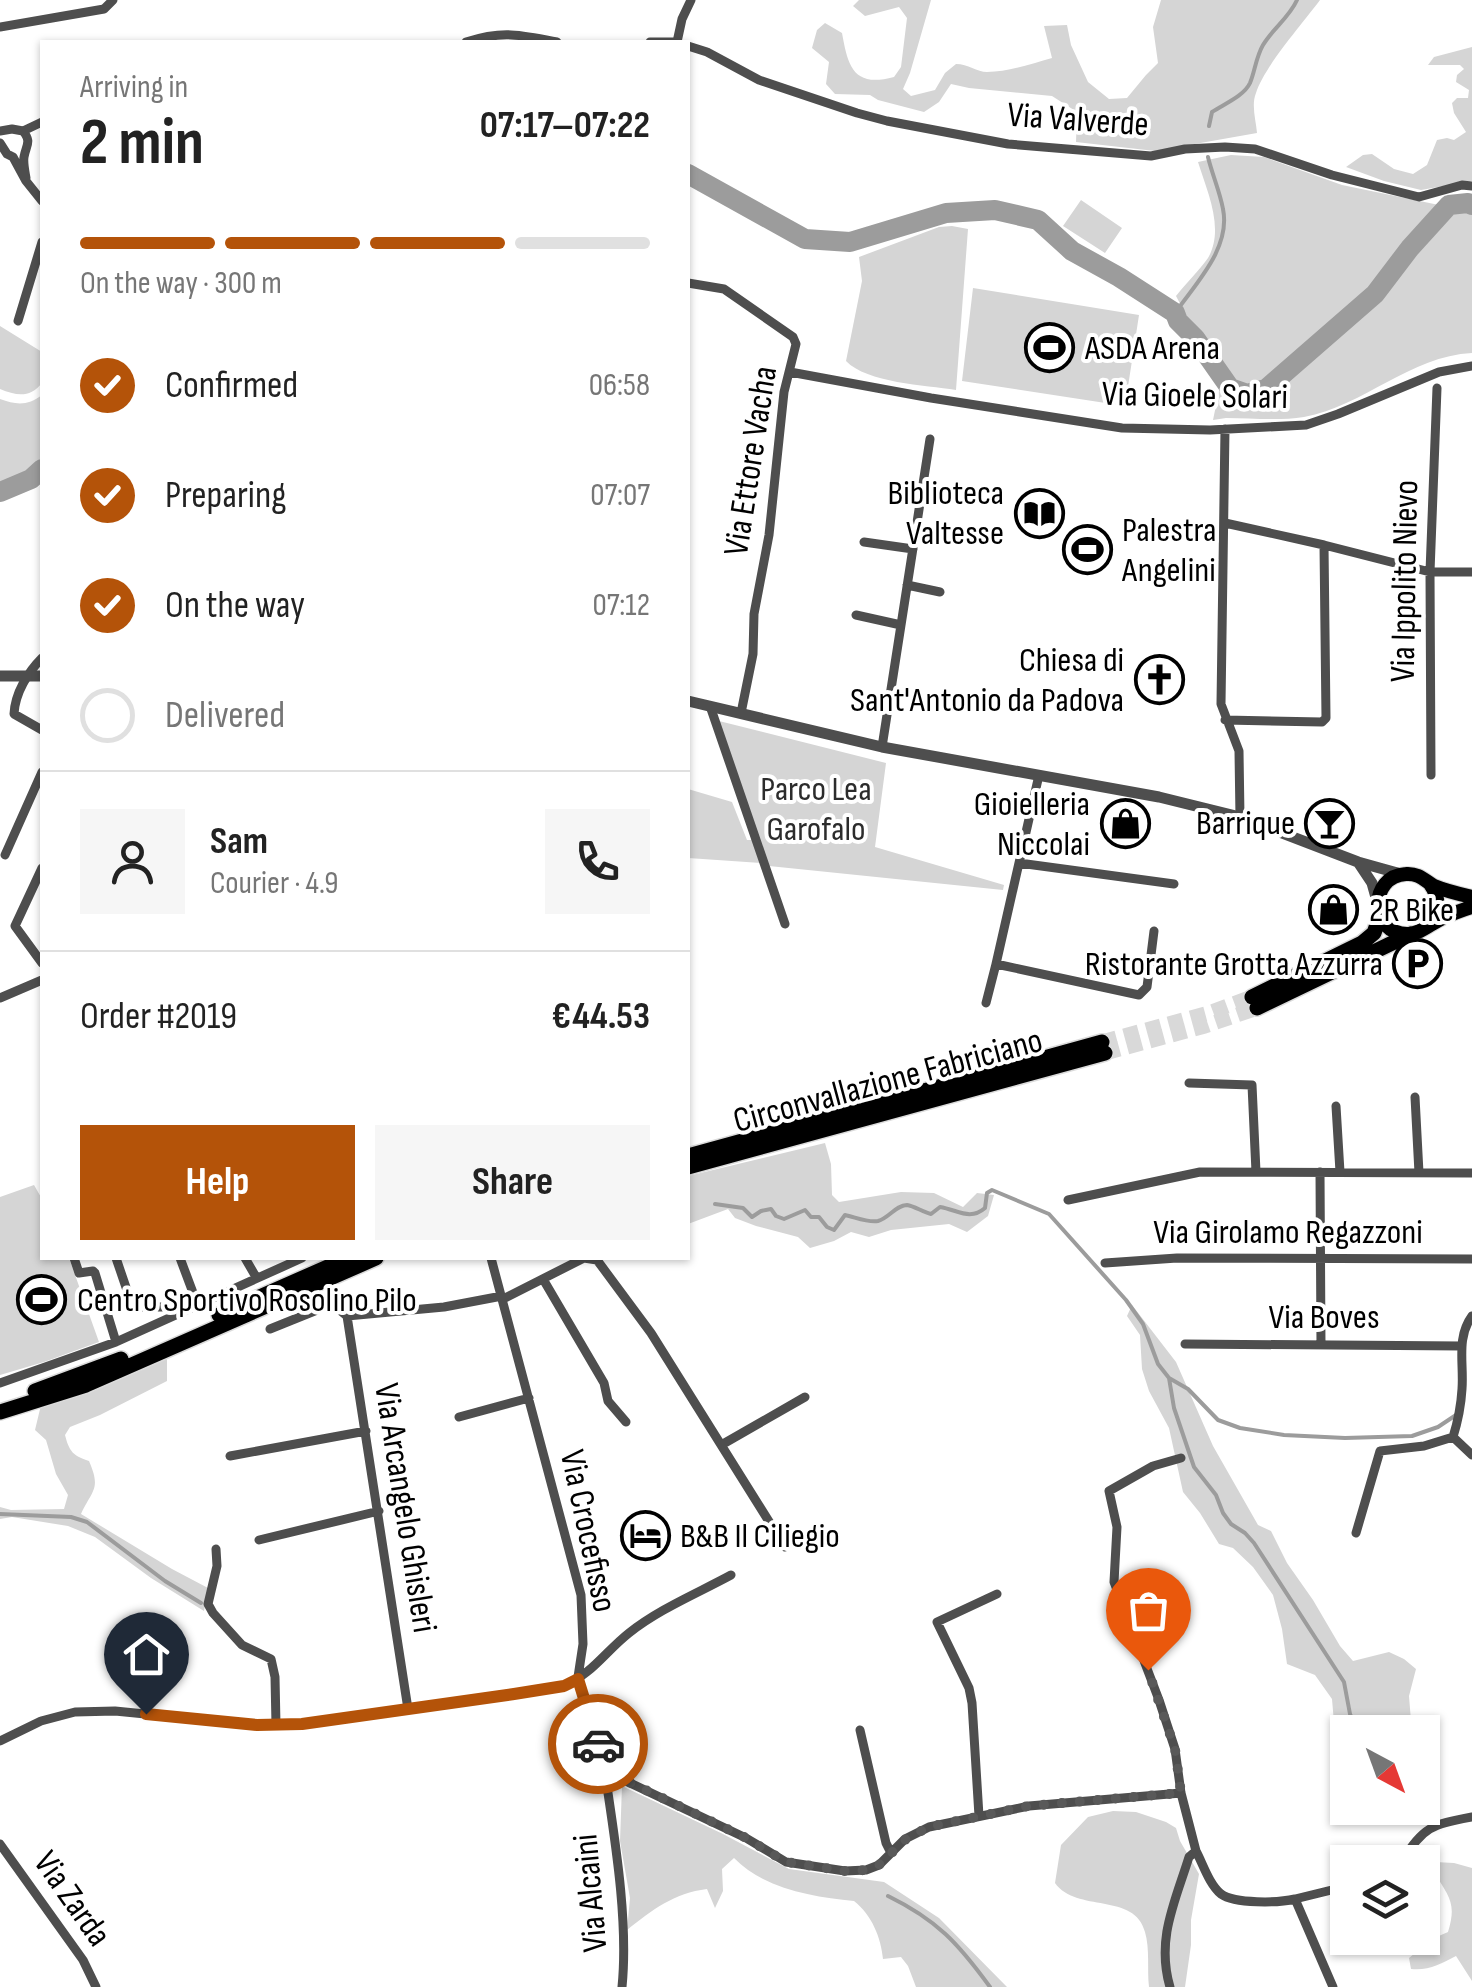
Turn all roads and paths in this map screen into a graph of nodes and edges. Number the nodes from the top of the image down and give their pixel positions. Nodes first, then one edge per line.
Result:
1 (114, 0) edge
2 (691, 0) edge
3 (0, 27) edge
4 (473, 40) edge
5 (546, 40) edge
6 (677, 40) edge
7 (690, 47) edge
8 (40, 124) edge
9 (3, 132) edge
10 (26, 135) junction
11 (0, 143) edge
12 (24, 154) junction
13 (12, 156) junction
14 (26, 181) junction
15 (1472, 186) edge
16 (40, 198) edge
17 (40, 248) edge
18 (690, 283) edge
19 (18, 320) dead end
20 (1472, 366) edge
21 (790, 372) junction
22 (1437, 388) dead end
23 (1224, 430) junction
24 (930, 439) dead end
25 (1225, 524) junction
26 (864, 542) dead end
27 (1324, 545) junction
28 (913, 549) junction
29 (1430, 572) junction
30 (1472, 572) edge
31 (907, 585) junction
32 (940, 592) dead end
33 (856, 616) dead end
34 (901, 625) junction
35 (40, 658) edge
36 (0, 676) edge
37 (26, 676) junction
38 (40, 676) edge
39 (690, 701) edge
40 (710, 706) junction
41 (741, 713) junction
42 (1225, 720) junction
43 (40, 729) edge
44 (882, 747) junction
45 (30, 768) dead end
46 (40, 772) edge
47 (1039, 775) junction
48 (1431, 775) dead end
49 (40, 777) edge
50 (1240, 817) junction
51 (5, 854) dead end
52 (1358, 862) junction
53 (1019, 863) junction
54 (40, 872) edge
55 (1402, 874) junction
56 (1174, 884) dead end
57 (1430, 884) junction
58 (1472, 897) edge
59 (1472, 907) edge
60 (1378, 908) junction
61 (784, 924) dead end
62 (1429, 926) junction
63 (1154, 932) dead end
64 (1412, 934) junction
65 (40, 960) edge
66 (996, 964) junction
67 (40, 981) edge
68 (0, 998) edge
69 (986, 1004) dead end
70 (1189, 1083) dead end
71 (1415, 1097) dead end
72 (1336, 1106) dead end
73 (690, 1155) edge
74 (690, 1166) edge
75 (1256, 1172) junction
76 (1320, 1172) junction
77 (1340, 1172) junction
78 (1418, 1172) junction
79 (1472, 1173) edge
80 (1068, 1200) dead end
81 (1321, 1258) junction
82 (1472, 1259) edge
83 (75, 1260) edge
84 (117, 1260) edge
85 (181, 1260) edge
86 (246, 1260) edge
87 (297, 1260) edge
88 (344, 1260) edge
89 (371, 1260) edge
90 (492, 1260) edge
91 (580, 1260) edge
92 (597, 1260) edge
93 (1105, 1264) dead end
94 (256, 1278) junction
95 (543, 1279) junction
96 (502, 1298) junction
97 (198, 1306) junction
98 (180, 1314) junction
99 (347, 1316) junction
100 (1472, 1316) edge
101 (270, 1329) dead end
102 (116, 1342) junction
103 (1185, 1344) dead end
104 (1322, 1345) junction
105 (1462, 1346) junction
106 (0, 1383) edge
107 (806, 1397) dead end
108 (529, 1398) junction
109 (0, 1401) edge
110 (0, 1412) edge
111 (459, 1417) dead end
112 (626, 1422) dead end
113 (366, 1431) junction
114 (1452, 1437) junction
115 (723, 1444) junction
116 (1472, 1455) edge
117 (230, 1456) dead end
118 (1181, 1458) dead end
119 (378, 1512) junction
120 (1356, 1533) dead end
121 (259, 1540) dead end
122 (785, 1547) dead end
123 (216, 1550) dead end
124 (731, 1575) dead end
125 (997, 1594) dead end
126 (578, 1678) junction
127 (408, 1709) junction
128 (276, 1725) junction
129 (860, 1730) dead end
130 (0, 1742) edge
131 (610, 1773) junction
132 (976, 1778) junction
133 (962, 1780) dead end
134 (1181, 1793) junction
135 (979, 1816) junction
136 (1472, 1816) edge
137 (0, 1844) edge
138 (1412, 1845) edge
139 (1196, 1851) junction
140 (891, 1853) junction
141 (1330, 1890) edge
142 (1295, 1899) junction
143 (96, 1987) edge
144 (622, 1987) edge
145 (1170, 1987) edge
146 (1333, 1987) edge

1 - 3 street
2 - 6 street
4 - 5 street
7 - 15 street, Via Valverde
8 - 10 street
9 - 10 street
9 - 11 street
10 - 12 street
11 - 13 street
12 - 13 street
12 - 14 street
13 - 14 street
14 - 16 street
17 - 19 street
18 - 21 street, Via Ettore Vacha
20 - 23 street, Via Gioele Solari
21 - 23 street, Via Gioele Solari
21 - 41 street, Via Ettore Vacha
22 - 29 street, Via Ippolito Nievo
23 - 25 street
24 - 28 street
25 - 27 street
25 - 42 street
26 - 28 street
27 - 29 street
27 - 42 street
28 - 31 street
29 - 30 street
29 - 48 street, Via Ippolito Nievo
31 - 32 street
31 - 34 street
33 - 34 street
34 - 44 street
35 - 37 street
36 - 37 street
37 - 38 street
37 - 43 street
39 - 40 street
40 - 41 street
40 - 61 street
41 - 44 street
42 - 50 street
44 - 47 street
45 - 46 street
47 - 50 street
47 - 53 street
49 - 51 street
50 - 52 street
52 - 55 street
52 - 60 street
53 - 56 street
53 - 66 street
54 - 65 street
55 - 57 main road
55 - 60 main road
57 - 58 main road
57 - 62 main road
59 - 62 main road
60 - 64 main road
60 - 64 highway
62 - 64 main road
63 - 66 street
66 - 69 street
67 - 68 street
70 - 75 street
71 - 78 street
72 - 77 street
73 - 74 highway, Circonvallazione Fabriciano
75 - 76 street
75 - 80 street
76 - 77 street
76 - 81 street
77 - 78 street
78 - 79 street
81 - 82 street, Via Girolamo Regazzoni
81 - 93 street, Via Girolamo Regazzoni
81 - 104 street
83 - 102 street
84 - 98 street
85 - 97 street
86 - 94 street
87 - 94 street
88 - 109 highway
89 - 110 highway
90 - 96 street, Via Crocefisso
91 - 95 street
92 - 115 street
94 - 97 street
95 - 96 street
95 - 112 street
96 - 99 street
96 - 108 street, Via Crocefisso
97 - 98 street
98 - 102 street
99 - 101 street
99 - 113 street, Via Arcangelo Ghisleri
100 - 105 street
102 - 106 street
103 - 104 street, Via Boves
104 - 105 street, Via Boves
105 - 114 street
107 - 115 street
108 - 111 street
108 - 126 street, Via Crocefisso
113 - 117 street
113 - 119 street, Via Arcangelo Ghisleri
114 - 116 street
114 - 120 street
115 - 122 street
118 - 134 street
119 - 121 street
119 - 127 street, Via Arcangelo Ghisleri
123 - 128 street
124 - 126 street, Via Crocefisso
125 - 132 street
126 - 127 street
126 - 131 street, Via Alcaini
127 - 128 street
128 - 130 street
129 - 140 street
131 - 140 street
131 - 144 street, Via Alcaini
132 - 133 street
132 - 135 street
134 - 135 street
134 - 139 street
135 - 140 street
136 - 138 street
137 - 143 street, Via Zarda
139 - 142 street
139 - 145 street
141 - 142 street
142 - 146 street

